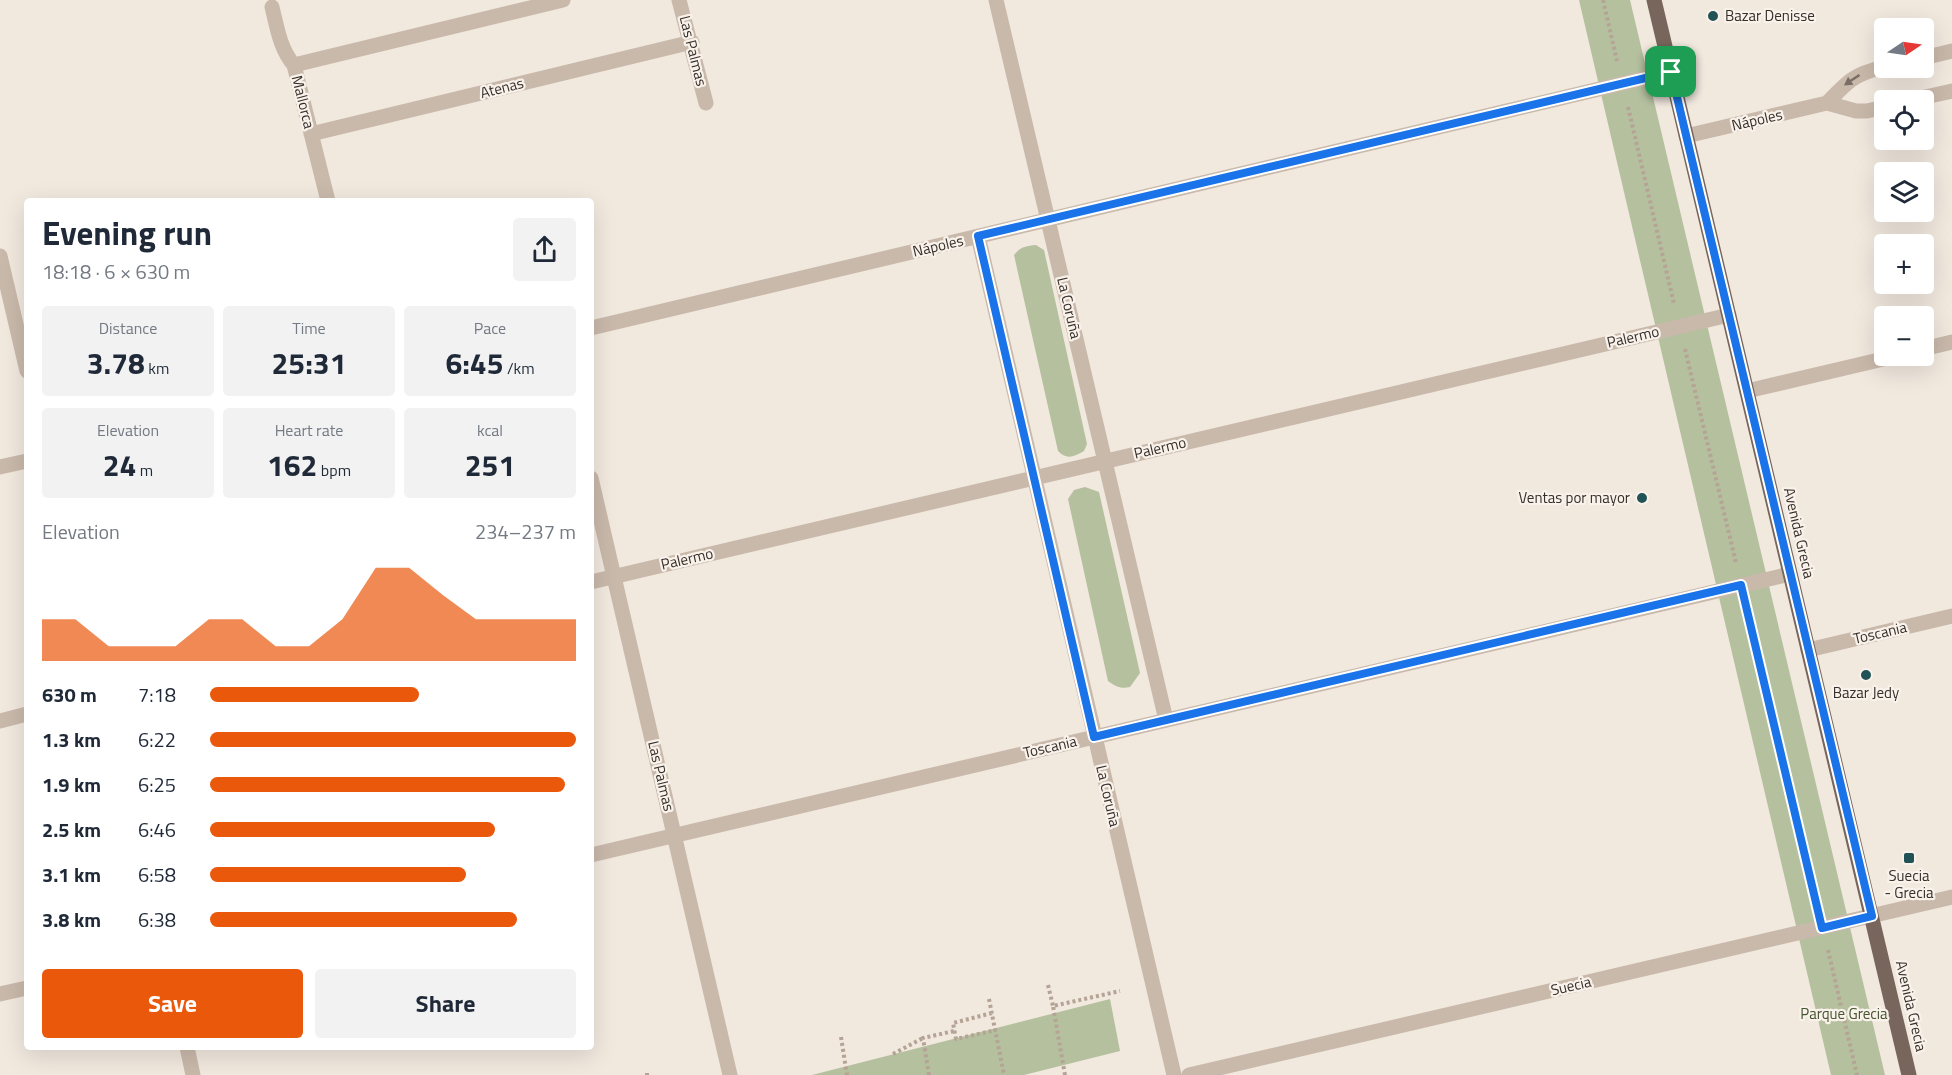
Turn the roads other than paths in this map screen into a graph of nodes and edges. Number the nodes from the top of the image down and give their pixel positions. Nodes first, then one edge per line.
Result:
1 (562, 0) edge
2 (680, 0) edge
3 (996, 0) edge
4 (1654, 0) edge
5 (272, 7) dead end
6 (692, 42) junction
7 (1952, 51) edge
8 (1934, 55) edge
9 (294, 65) junction
10 (1874, 70) edge
11 (1671, 72) junction
12 (1952, 91) edge
13 (1934, 95) edge
14 (706, 103) dead end
15 (1827, 103) junction
16 (1874, 110) edge
17 (311, 134) junction
18 (1686, 136) junction
19 (327, 198) edge
20 (1048, 220) junction
21 (978, 236) junction
22 (0, 256) edge
23 (1729, 315) junction
24 (594, 327) edge
25 (1952, 342) edge
26 (1934, 346) edge
27 (24, 358) edge
28 (1874, 361) edge
29 (1747, 391) junction
30 (1105, 461) junction
31 (24, 462) edge
32 (0, 467) edge
33 (1034, 478) junction
34 (594, 491) edge
35 (1790, 574) junction
36 (614, 576) junction
37 (594, 581) edge
38 (1952, 616) edge
39 (1808, 650) junction
40 (24, 715) edge
41 (1166, 720) junction
42 (0, 721) edge
43 (1094, 737) junction
44 (675, 835) junction
45 (594, 854) edge
46 (1952, 897) edge
47 (1872, 916) junction
48 (24, 989) edge
49 (0, 994) edge
50 (188, 1050) edge
51 (1228, 1071) edge
52 (193, 1075) edge
53 (730, 1075) edge
54 (1174, 1075) edge
55 (1189, 1075) edge
56 (1909, 1075) edge

1 - 9 street
2 - 6 street, Las Palmas
3 - 20 street, La Coruña
4 - 11 main road, Avenida Grecia
5 - 9 street, Mallorca
6 - 14 street, Las Palmas
6 - 17 street, Atenas
7 - 8 street
9 - 17 street, Mallorca
10 -> 15 street
11 - 18 main road, Avenida Grecia
11 - 20 street, Nápoles
12 - 13 street
15 - 16 street, Nápoles
15 - 18 street, Nápoles
17 - 19 street, Mallorca
18 - 23 main road, Avenida Grecia
20 - 21 street, Nápoles
20 - 30 street, La Coruña
21 - 24 street, Nápoles
21 - 33 street, La Coruña
22 - 27 street
23 - 29 main road, Avenida Grecia
23 - 30 street, Palermo
25 - 26 street
28 - 29 street
29 - 35 main road, Avenida Grecia
30 - 33 street, Palermo
30 - 41 street, La Coruña
31 - 32 street
33 - 36 street, Palermo
33 - 43 street, La Coruña
34 - 36 street, Las Palmas
35 - 39 main road, Avenida Grecia
35 - 41 street, Toscania
36 - 37 street, Palermo
36 - 44 street, Las Palmas
38 - 39 street, Toscania
39 - 47 main road, Avenida Grecia
40 - 42 street
41 - 43 street, Toscania
43 - 44 street, Toscania
43 - 54 street, La Coruña
44 - 45 street, Toscania
44 - 53 street, Las Palmas
46 - 47 street, Suecia
47 - 51 street, Suecia
47 - 56 main road, Avenida Grecia
48 - 49 street
50 - 52 street
51 - 55 street, Suecia

